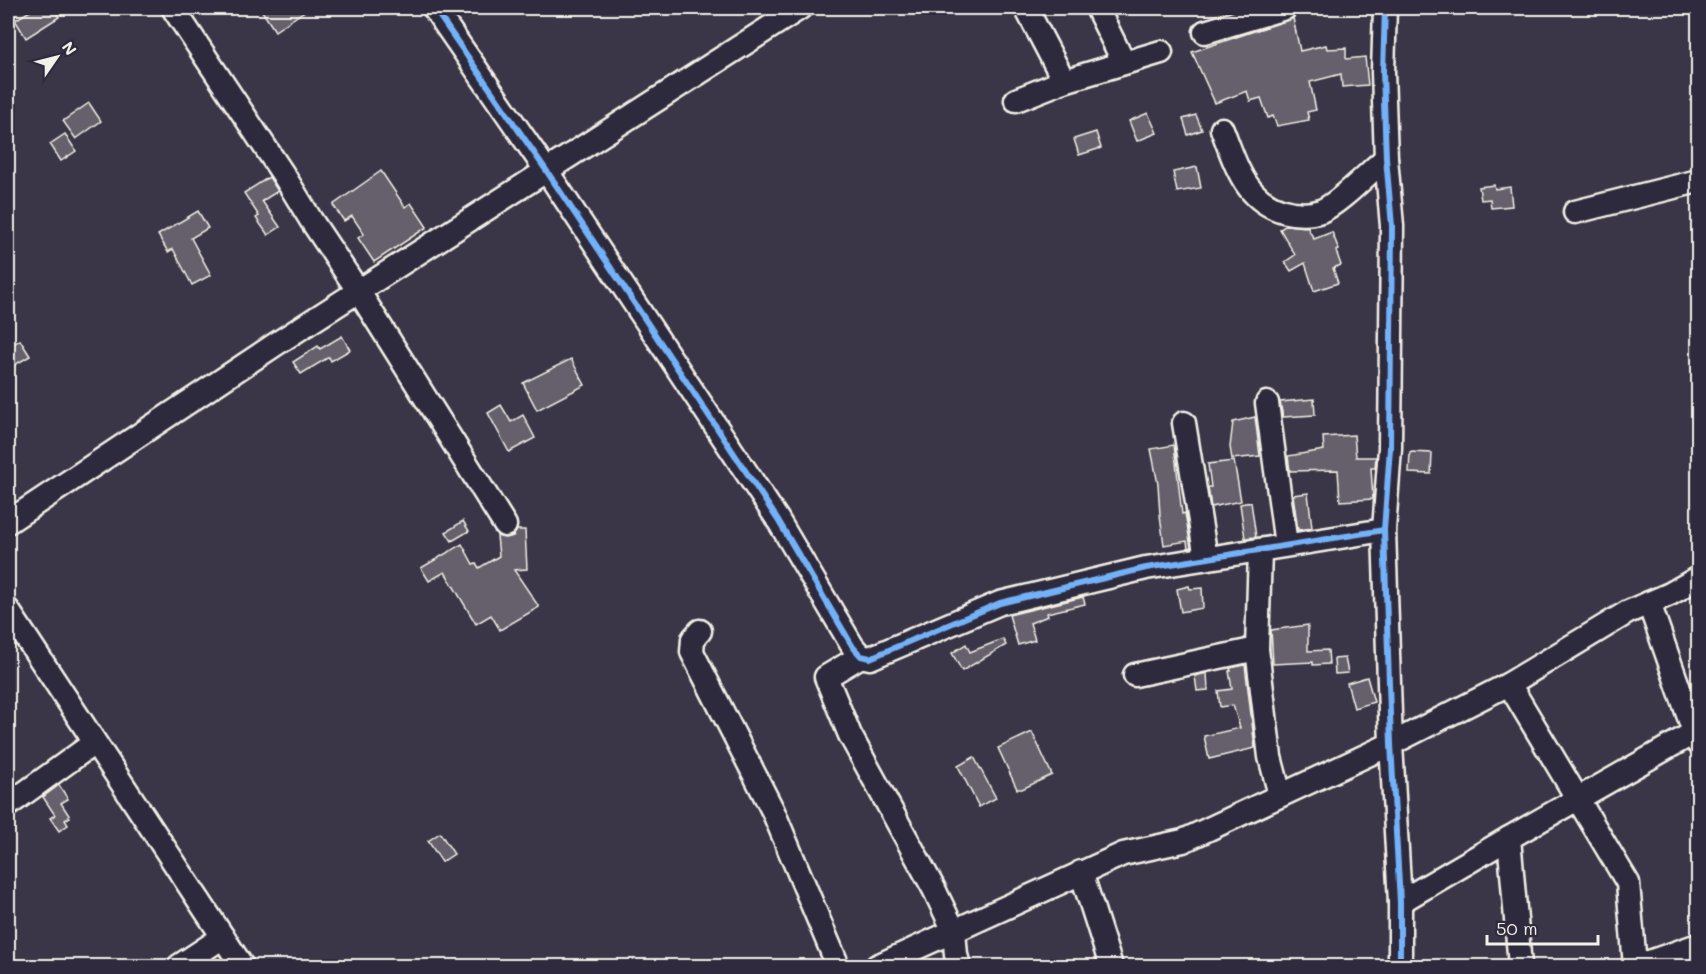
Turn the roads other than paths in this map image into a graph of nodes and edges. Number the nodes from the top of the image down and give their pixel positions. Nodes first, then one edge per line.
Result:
1 (173, 8) edge
2 (434, 8) edge
3 (800, 8) edge
4 (1026, 8) edge
5 (1097, 8) edge
6 (1285, 8) edge
7 (1385, 8) edge
8 (1204, 32) dead end
9 (1161, 52) dead end
10 (1124, 63) junction
11 (1064, 81) junction
12 (1016, 100) dead end
13 (1222, 129) dead end
14 (1386, 158) junction
15 (546, 170) junction
16 (1698, 181) edge
17 (1575, 212) dead end
18 (359, 291) junction
19 (1267, 403) dead end
20 (1184, 423) dead end
21 (8, 522) edge
22 (505, 525) dead end
23 (1384, 530) junction
24 (1286, 545) junction
25 (1260, 550) junction
26 (1206, 558) junction
27 (1698, 578) edge
28 (1649, 603) junction
29 (8, 610) edge
30 (700, 631) dead end
31 (1257, 649) junction
32 (861, 656) junction
33 (1134, 675) dead end
34 (1509, 684) junction
35 (1696, 737) edge
36 (94, 743) junction
37 (1391, 744) junction
38 (1280, 795) junction
39 (1577, 799) junction
40 (8, 805) edge
41 (1509, 838) junction
42 (1081, 873) junction
43 (1400, 902) junction
44 (954, 931) junction
45 (223, 937) junction
46 (1698, 945) edge
47 (179, 966) edge
48 (242, 966) edge
49 (838, 966) edge
50 (877, 966) edge
51 (959, 966) edge
52 (1111, 966) edge
53 (1400, 966) edge
54 (1520, 966) edge
55 (1637, 966) edge

1 - 18 street
2 - 15 street
3 - 15 street
4 - 11 street
5 - 10 street
6 - 8 street
7 - 14 street
9 - 10 street
10 - 11 street
11 - 12 street
13 - 14 street
14 - 23 street
15 - 18 street
15 - 32 street
16 - 17 street
18 - 21 street
18 - 22 street
19 - 24 street
20 - 26 street
23 - 24 street
23 - 37 street
24 - 25 street
25 - 26 street
25 - 31 street
26 - 32 street
27 - 28 street
28 - 34 street
28 - 35 street
29 - 36 street
30 - 49 street
31 - 33 street
31 - 38 street
32 - 44 street
34 - 37 street
34 - 39 street
35 - 39 street
36 - 40 street
36 - 45 street
37 - 38 street
37 - 43 street
38 - 42 street
39 - 41 street
39 - 55 street
41 - 43 street
41 - 54 street
42 - 44 street
42 - 52 street
43 - 53 street
44 - 50 street
44 - 51 street
45 - 47 street
45 - 48 street
46 - 55 street

